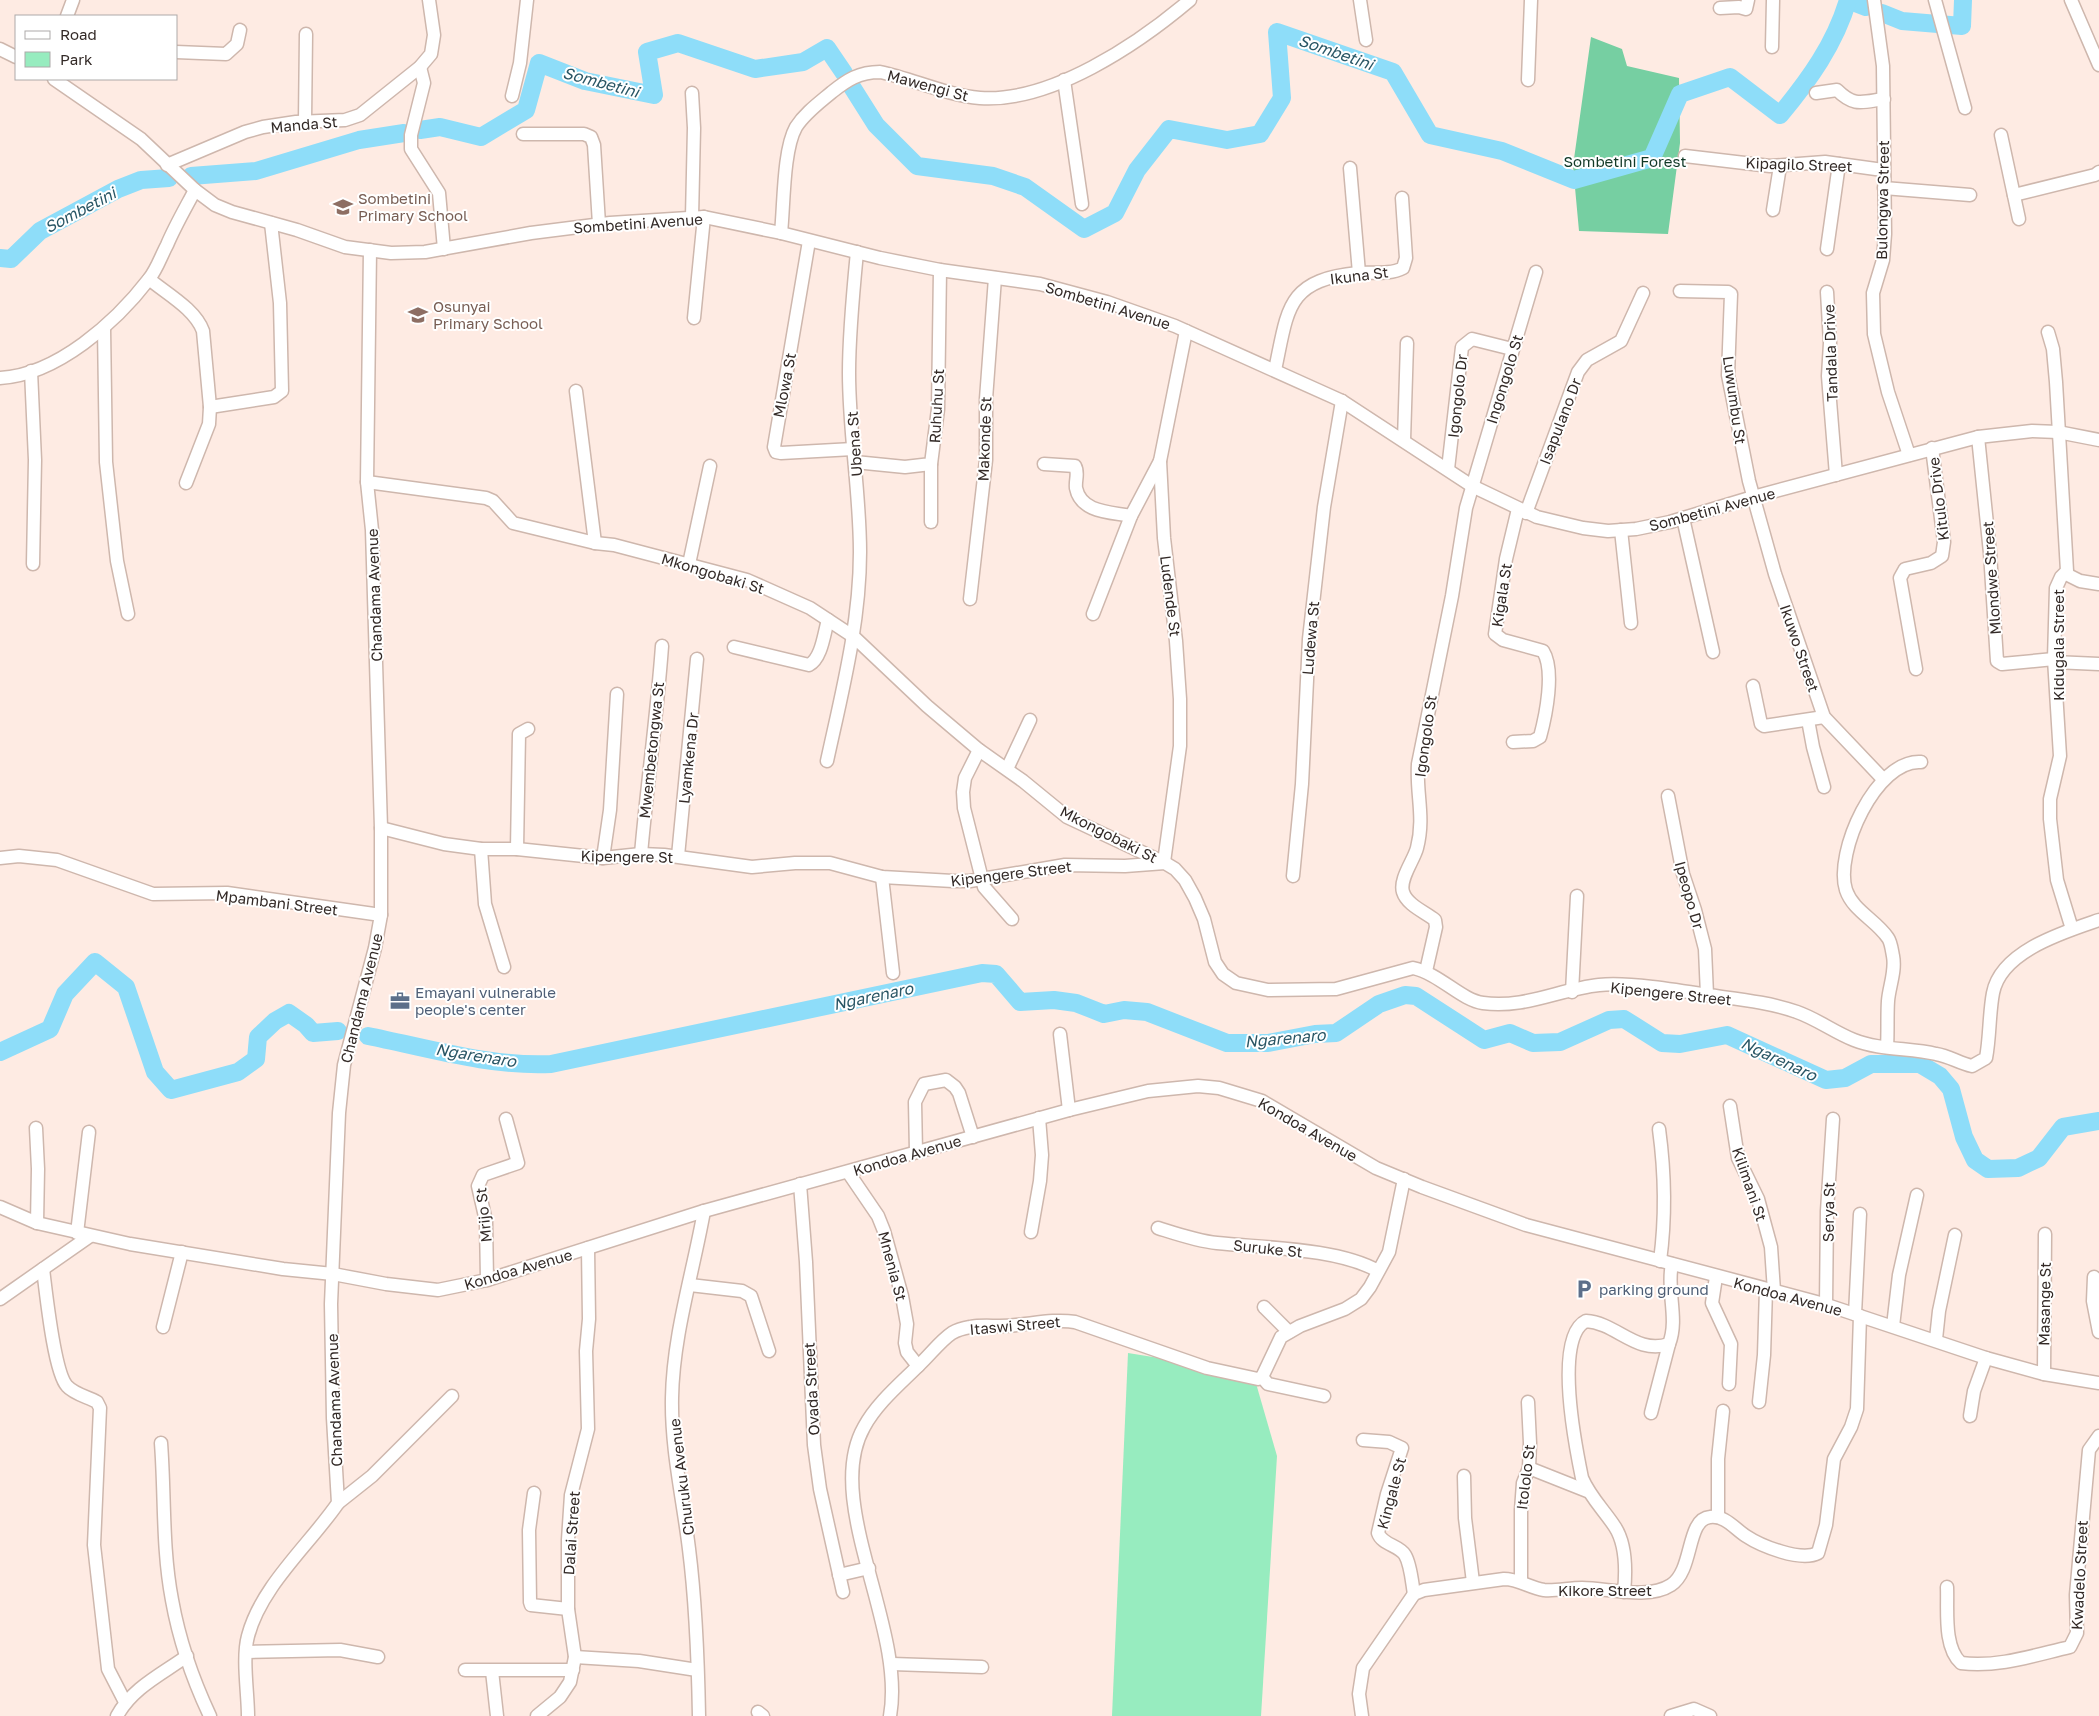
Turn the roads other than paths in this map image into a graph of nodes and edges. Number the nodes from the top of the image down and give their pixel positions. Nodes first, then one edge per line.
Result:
1 (73, 0) edge
2 (430, 0) edge
3 (526, 0) edge
4 (1190, 0) edge
5 (1360, 0) edge
6 (1531, 0) edge
7 (1748, 0) edge
8 (1773, 0) edge
9 (1874, 0) edge
10 (1935, 0) edge
11 (2071, 0) edge
12 (1720, 8) dead end
13 (67, 15) edge
14 (240, 30) dead end
15 (306, 34) dead end
16 (1366, 40) dead end
17 (1772, 47) dead end
18 (0, 49) edge
19 (178, 52) edge
20 (15, 56) edge
21 (2099, 65) edge
22 (420, 68) junction
23 (56, 80) edge
24 (1064, 80) junction
25 (1528, 80) dead end
26 (692, 93) dead end
27 (1816, 93) dead end
28 (512, 96) dead end
29 (1884, 99) junction
30 (1965, 108) dead end
31 (305, 121) junction
32 (523, 134) dead end
33 (2001, 135) dead end
34 (1686, 156) dead end
35 (1839, 164) junction
36 (167, 165) junction
37 (1780, 166) junction
38 (1350, 168) dead end
39 (1883, 170) junction
40 (2099, 172) edge
41 (1884, 188) junction
42 (194, 190) junction
43 (1970, 195) dead end
44 (2014, 195) junction
45 (1402, 198) dead end
46 (1082, 204) dead end
47 (1773, 210) dead end
48 (698, 217) junction
49 (2019, 219) dead end
50 (271, 223) junction
51 (598, 224) junction
52 (781, 233) junction
53 (809, 240) junction
54 (444, 249) junction
55 (1827, 249) dead end
56 (370, 250) junction
57 (857, 252) junction
58 (940, 270) junction
59 (1536, 272) dead end
60 (1359, 273) junction
61 (995, 278) junction
62 (149, 279) junction
63 (1680, 291) dead end
64 (1827, 292) dead end
65 (1643, 294) dead end
66 (694, 318) dead end
67 (104, 328) junction
68 (1186, 331) junction
69 (2048, 332) dead end
70 (1408, 343) dead end
71 (1512, 349) junction
72 (1275, 370) junction
73 (31, 371) junction
74 (0, 378) edge
75 (576, 391) dead end
76 (1342, 401) junction
77 (210, 407) junction
78 (2058, 432) junction
79 (1978, 437) junction
80 (1404, 440) junction
81 (2099, 440) edge
82 (1932, 448) junction
83 (853, 449) junction
84 (1909, 454) junction
85 (855, 462) junction
86 (1160, 462) junction
87 (931, 464) junction
88 (1044, 464) dead end
89 (710, 466) dead end
90 (1448, 470) junction
91 (1836, 475) junction
92 (367, 482) junction
93 (186, 483) dead end
94 (1472, 486) junction
95 (1753, 497) junction
96 (1522, 511) junction
97 (1131, 516) junction
98 (1683, 518) junction
99 (931, 522) dead end
100 (1621, 530) junction
101 (595, 543) junction
102 (33, 564) dead end
103 (689, 564) junction
104 (2066, 574) junction
105 (2099, 584) edge
106 (970, 599) dead end
107 (128, 614) dead end
108 (1093, 614) dead end
109 (828, 620) junction
110 (1631, 624) dead end
111 (854, 637) junction
112 (662, 646) dead end
113 (734, 647) dead end
114 (1713, 652) dead end
115 (697, 659) dead end
116 (2054, 660) junction
117 (2099, 664) edge
118 (1916, 669) dead end
119 (1753, 686) dead end
120 (617, 694) dead end
121 (1824, 717) junction
122 (1030, 720) dead end
123 (1808, 720) junction
124 (528, 729) dead end
125 (1513, 742) dead end
126 (979, 750) junction
127 (827, 761) dead end
128 (1921, 762) dead end
129 (1007, 769) junction
130 (1883, 779) junction
131 (1824, 787) dead end
132 (1668, 796) dead end
133 (381, 828) junction
134 (481, 849) junction
135 (517, 849) junction
136 (641, 854) junction
137 (678, 856) junction
138 (0, 858) edge
139 (603, 858) junction
140 (815, 862) joint
141 (1165, 863) junction
142 (1293, 876) dead end
143 (882, 877) junction
144 (983, 878) junction
145 (1577, 896) dead end
146 (381, 915) junction
147 (1012, 919) dead end
148 (2099, 920) edge
149 (2072, 929) junction
150 (504, 967) dead end
151 (1426, 971) junction
152 (893, 973) dead end
153 (1572, 992) junction
154 (1707, 994) junction
155 (1060, 1034) dead end
156 (1887, 1047) junction
157 (1730, 1106) dead end
158 (1069, 1110) junction
159 (1040, 1118) junction
160 (506, 1119) dead end
161 (1833, 1119) dead end
162 (36, 1128) dead end
163 (1659, 1129) dead end
164 (89, 1132) dead end
165 (973, 1137) junction
166 (916, 1152) junction
167 (848, 1172) junction
168 (1404, 1180) junction
169 (800, 1184) junction
170 (1917, 1195) dead end
171 (0, 1206) edge
172 (704, 1211) junction
173 (1860, 1214) dead end
174 (36, 1223) junction
175 (1158, 1228) dead end
176 (77, 1232) junction
177 (1031, 1232) dead end
178 (1956, 1234) dead end
179 (2045, 1234) dead end
180 (90, 1236) junction
181 (588, 1248) junction
182 (182, 1252) junction
183 (1660, 1261) junction
184 (1672, 1264) junction
185 (43, 1269) junction
186 (1378, 1271) junction
187 (333, 1274) junction
188 (1716, 1277) junction
189 (2094, 1277) dead end
190 (487, 1280) junction
191 (690, 1285) junction
192 (1770, 1290) junction
193 (0, 1299) edge
194 (1826, 1305) junction
195 (1264, 1307) dead end
196 (1858, 1315) junction
197 (1893, 1326) junction
198 (164, 1327) dead end
199 (1289, 1332) junction
200 (2099, 1332) edge
201 (1936, 1339) junction
202 (1669, 1344) junction
203 (769, 1351) dead end
204 (1986, 1358) junction
205 (918, 1366) junction
206 (2044, 1374) junction
207 (1262, 1377) junction
208 (2099, 1383) edge
209 (1729, 1384) dead end
210 (452, 1396) dead end
211 (1324, 1396) dead end
212 (1528, 1402) dead end
213 (1758, 1402) dead end
214 (1723, 1411) dead end
215 (1651, 1414) dead end
216 (1970, 1416) dead end
217 (2099, 1436) edge
218 (1363, 1440) dead end
219 (161, 1444) dead end
220 (1528, 1468) junction
221 (1464, 1476) dead end
222 (1587, 1491) junction
223 (534, 1492) dead end
224 (338, 1503) junction
225 (1718, 1517) junction
226 (869, 1568) junction
227 (840, 1575) junction
228 (1521, 1581) junction
229 (1473, 1582) junction
230 (1947, 1586) dead end
231 (843, 1592) dead end
232 (1624, 1592) junction
233 (1414, 1594) junction
234 (568, 1609) junction
235 (247, 1652) junction
236 (187, 1656) junction
237 (378, 1656) dead end
238 (574, 1664) junction
239 (892, 1664) junction
240 (982, 1667) dead end
241 (465, 1670) dead end
242 (697, 1670) junction
243 (492, 1671) junction
244 (125, 1702) junction
245 (117, 1716) edge
246 (210, 1716) edge
247 (248, 1716) edge
248 (497, 1716) edge
249 (537, 1716) edge
250 (699, 1716) edge
251 (890, 1716) edge
252 (1362, 1716) edge
253 (1671, 1716) edge
254 (1710, 1716) edge

1 - 13 street
2 - 22 street, Manda St
3 - 28 street
4 - 24 street, Mawengi St
5 - 16 street
6 - 25 street
7 - 12 street
8 - 17 street
9 - 29 street, Bulongwa Street
10 - 30 street
11 - 21 street
14 - 19 street
15 - 31 street
18 - 20 street
22 - 31 street, Manda St
22 - 54 street
23 - 36 street, Sombetini Avenue
24 - 46 street
24 - 52 street, Mawengi St
26 - 48 street
27 - 29 street
29 - 39 street, Bulongwa Street
31 - 36 street, Manda St
32 - 51 street
33 - 44 street
34 - 37 street, Kipagilo Street
35 - 37 street, Kipagilo Street
35 - 39 street, Kipagilo Street
35 - 55 street
36 - 42 street, Sombetini Avenue
37 - 47 street
38 - 60 street
39 - 41 street, Bulongwa Street
40 - 44 street
41 - 43 street
41 - 84 street, Bulongwa Street
42 - 50 street, Sombetini Avenue
42 - 62 street
44 - 49 street
45 - 60 street, Ikuna St
48 - 51 street, Sombetini Avenue
48 - 52 street, Sombetini Avenue
48 - 66 street
50 - 56 street, Sombetini Avenue
50 - 77 street
51 - 54 street, Sombetini Avenue
52 - 53 street, Sombetini Avenue
53 - 57 street, Sombetini Avenue
53 - 83 street, Mlowa St
54 - 56 street, Sombetini Avenue
56 - 92 street, Chandama Avenue
57 - 58 street, Sombetini Avenue
57 - 83 street, Ubena St
58 - 61 street, Sombetini Avenue
58 - 87 street, Ruhuhu St
59 - 71 street, Ingongolo St
60 - 72 street, Ikuna St
61 - 68 street, Sombetini Avenue
61 - 106 street, Makonde St
62 - 67 street
62 - 77 street
63 - 95 street, Luwumbu St
64 - 91 street, Tandala Drive
65 - 96 street, Isapulano Dr
67 - 73 street
67 - 107 street
68 - 72 street, Sombetini Avenue
68 - 86 street, Ludende St
69 - 78 street, Kidugala Street
70 - 80 street
71 - 90 street, Igongolo Dr
71 - 94 street, Ingongolo St
72 - 76 street, Sombetini Avenue
73 - 74 street
73 - 102 street
75 - 101 street
76 - 80 street, Sombetini Avenue
76 - 142 street, Ludewa St
77 - 93 street
78 - 79 street, Sombetini Avenue
78 - 81 street, Sombetini Avenue
78 - 104 street, Kidugala Street
79 - 82 street, Sombetini Avenue
79 - 116 street, Mlondwe Street
80 - 90 street, Sombetini Avenue
82 - 84 street, Sombetini Avenue
82 - 118 street, Kitulo Drive
83 - 85 street, Ubena St
84 - 91 street, Sombetini Avenue
85 - 87 street, Ruhuhu St
85 - 111 street, Ubena St
86 - 97 street
86 - 141 street, Ludende St
87 - 99 street
88 - 97 street
89 - 103 street
90 - 94 street, Sombetini Avenue
91 - 95 street, Sombetini Avenue
92 - 101 street, Mkongobaki St
92 - 133 street, Chandama Avenue
94 - 96 street, Sombetini Avenue
94 - 151 street, Igongolo St
95 - 98 street, Sombetini Avenue
95 - 121 street, Ikuwo Street
96 - 100 street, Sombetini Avenue
96 - 125 street, Kigala St
97 - 108 street
98 - 100 street, Sombetini Avenue
98 - 114 street
100 - 110 street
101 - 103 street, Mkongobaki St
103 - 109 street, Mkongobaki St
104 - 105 street
104 - 116 street, Kidugala Street
109 - 111 street, Mkongobaki St
109 - 113 street
111 - 126 street, Mkongobaki St
111 - 127 street, Ubena St
112 - 136 street, Mwembetongwa St
115 - 137 street, Lyamkena Dr
116 - 117 street
116 - 149 street, Kidugala Street
119 - 123 street
120 - 139 street
121 - 123 street
121 - 130 street, Ikuwo Street
122 - 129 street
123 - 131 street
124 - 135 street
126 - 129 street, Mkongobaki St
126 - 144 street
128 - 130 street
129 - 141 street, Mkongobaki St
130 - 156 street
132 - 154 street, Ipeopo Dr
133 - 134 street, Kipengere St
133 - 146 street, Chandama Avenue
134 - 135 street, Kipengere St
134 - 150 street
135 - 139 street, Kipengere St
136 - 137 street, Kipengere St
136 - 139 street, Kipengere St
137 - 140 street, Kipengere St
138 - 146 street, Mpambani Street
140 - 143 street, Kipengere Street
141 - 144 street, Kipengere Street
141 - 151 street, Kipengere Street
143 - 144 street, Kipengere Street
143 - 152 street
144 - 147 street
145 - 153 street
146 - 187 street, Chandama Avenue
148 - 149 street, Kipengere Street
149 - 156 street, Kipengere Street
151 - 153 street, Kipengere Street
153 - 154 street, Kipengere Street
154 - 156 street, Kipengere Street
155 - 158 street
157 - 192 street, Kilimani St
158 - 159 street, Kondoa Avenue
158 - 168 street, Kondoa Avenue
159 - 165 street, Kondoa Avenue
159 - 177 street
160 - 190 street, Mrijo St
161 - 194 street, Serya St
162 - 174 street
163 - 183 street
164 - 176 street
165 - 166 street, Kondoa Avenue
165 - 166 street
166 - 167 street, Kondoa Avenue
167 - 169 street, Kondoa Avenue
167 - 205 street, Mnenia St
168 - 183 street, Kondoa Avenue
168 - 186 street
169 - 172 street, Kondoa Avenue
169 - 227 street, Ovada Street
170 - 197 street
171 - 174 street, Kondoa Avenue
172 - 181 street, Kondoa Avenue
172 - 191 street, Churuku Avenue
173 - 196 street
174 - 176 street, Kondoa Avenue
175 - 186 street, Suruke St
176 - 180 street, Kondoa Avenue
178 - 201 street
179 - 206 street, Masange St
180 - 182 street, Kondoa Avenue
180 - 185 street
181 - 190 street, Kondoa Avenue
181 - 234 street, Dalai Street
182 - 187 street, Kondoa Avenue
182 - 198 street
183 - 184 street, Kondoa Avenue
184 - 188 street, Kondoa Avenue
184 - 202 street
185 - 193 street
185 - 244 street
186 - 199 street
187 - 190 street, Kondoa Avenue
187 - 224 street, Chandama Avenue
188 - 192 street, Kondoa Avenue
188 - 209 street
189 - 200 street
191 - 203 street
191 - 242 street, Churuku Avenue
192 - 194 street, Kondoa Avenue
192 - 213 street, Kilimani St
194 - 196 street, Kondoa Avenue
195 - 199 street
196 - 197 street, Kondoa Avenue
196 - 225 street
197 - 201 street, Kondoa Avenue
199 - 207 street
201 - 204 street, Kondoa Avenue
202 - 215 street
202 - 222 street
204 - 206 street, Kondoa Avenue
204 - 216 street
205 - 207 street, Itaswi Street
205 - 226 street, Itaswi Street
206 - 208 street, Kondoa Avenue
207 - 211 street
210 - 224 street
212 - 220 street, Itololo St
214 - 225 street
217 - 230 street, Kwadelo Street
218 - 233 street, Kingale St
219 - 236 street
220 - 222 street
220 - 228 street, Itololo St
221 - 229 street
222 - 232 street
223 - 234 street
224 - 235 street
225 - 232 street, Kikore Street
226 - 227 street
226 - 239 street, Itaswi Street
227 - 231 street, Ovada Street
228 - 229 street, Kikore Street
228 - 232 street, Kikore Street
229 - 233 street, Kikore Street
233 - 252 street
234 - 238 street, Dalai Street
235 - 237 street
235 - 247 street
236 - 244 street
236 - 246 street
238 - 242 street
238 - 243 street
238 - 249 street
239 - 240 street
239 - 251 street, Itaswi Street
241 - 243 street
242 - 250 street, Churuku Avenue
243 - 248 street
244 - 245 street
253 - 254 street

